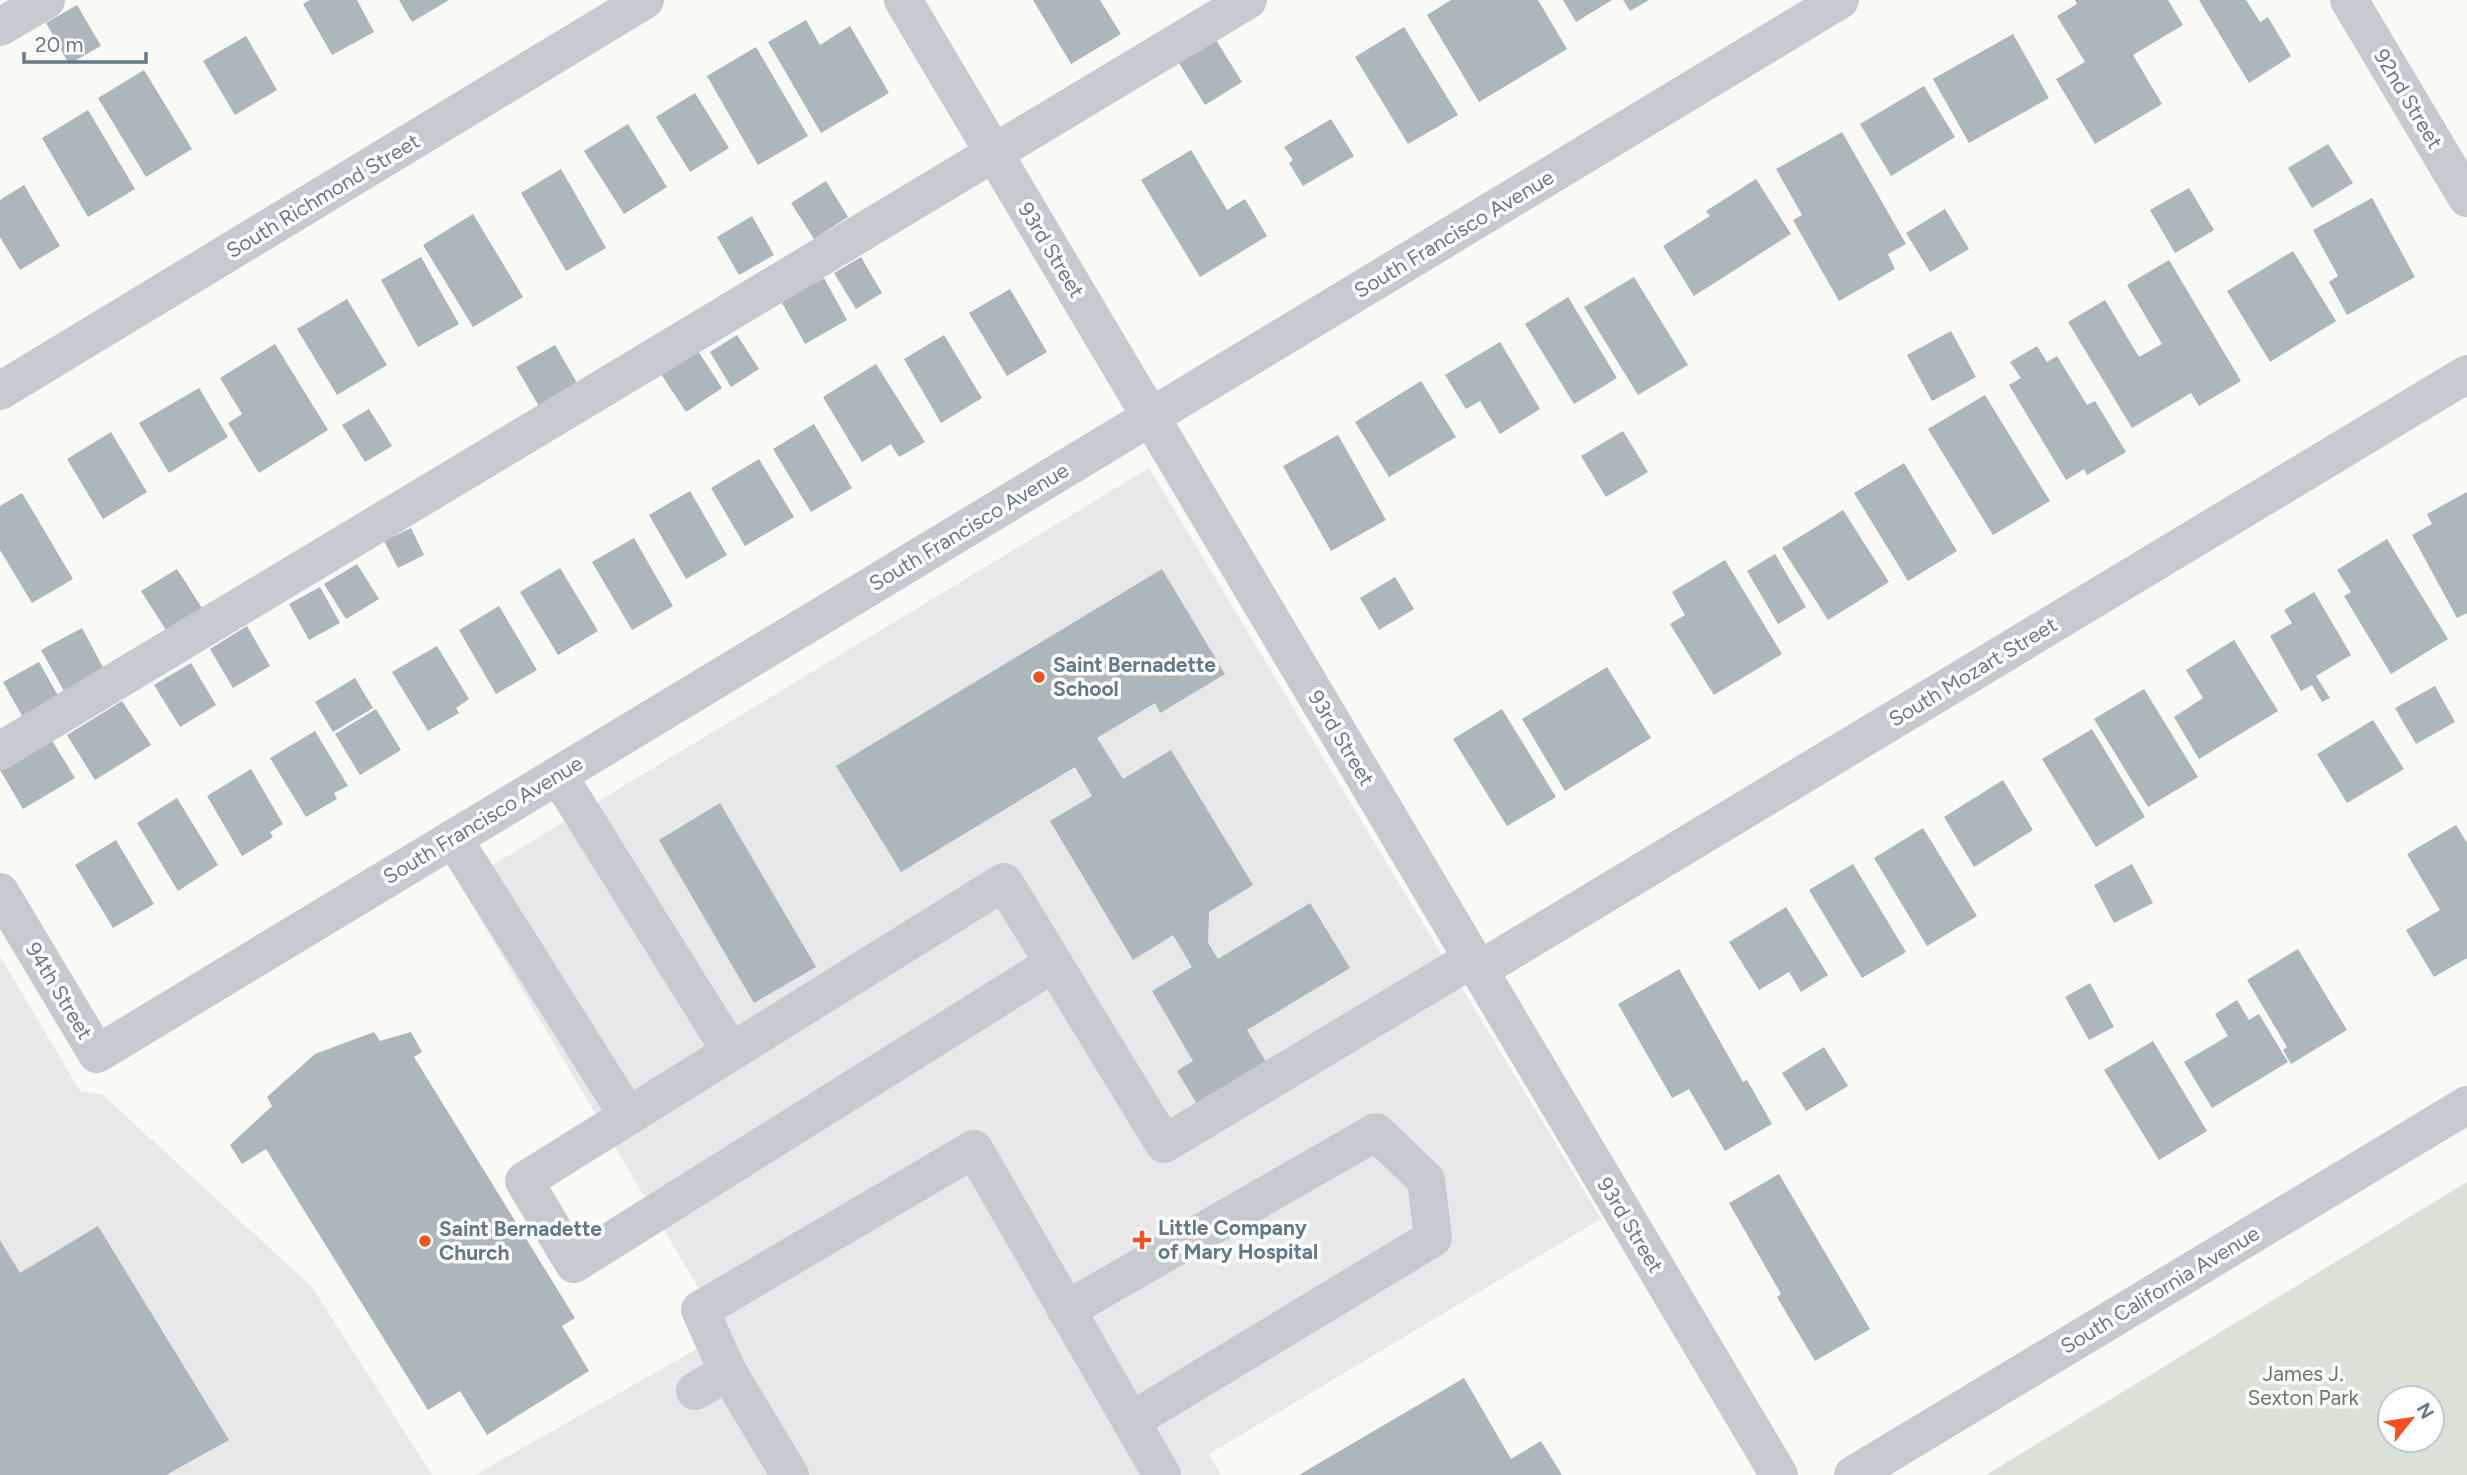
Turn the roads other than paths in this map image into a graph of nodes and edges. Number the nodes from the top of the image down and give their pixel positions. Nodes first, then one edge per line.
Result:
1 (46, 0) edge
2 (645, 0) edge
3 (903, 0) edge
4 (1248, 0) edge
5 (1840, 0) edge
6 (2349, 0) edge
7 (0, 27) edge
8 (993, 151) junction
9 (2467, 198) edge
10 (2467, 374) edge
11 (0, 391) edge
12 (1151, 417) junction
13 (0, 751) edge
14 (558, 775) junction
15 (453, 838) junction
16 (0, 892) edge
17 (1054, 963) junction
18 (1476, 965) junction
19 (731, 1052) junction
20 (97, 1054) joint
21 (2467, 1104) edge
22 (628, 1116) junction
23 (1066, 1310) junction
24 (728, 1372) junction
25 (695, 1391) dead end
26 (1130, 1421) junction
27 (790, 1475) edge
28 (1161, 1475) edge
29 (1779, 1475) edge
30 (1853, 1475) edge

1 - 7 street
2 - 11 street, South Richmond Street
3 - 8 street, 93rd Street
4 - 8 street
5 - 12 street, South Francisco Avenue
6 - 9 street, 92nd Street
8 - 12 street, 93rd Street
8 - 13 street
10 - 18 street, South Mozart Street
12 - 14 street, South Francisco Avenue
12 - 18 street, 93rd Street
14 - 15 street, South Francisco Avenue
14 - 19 street
15 - 20 street, South Francisco Avenue
15 - 22 street
16 - 20 street, 94th Street
17 - 18 street, South Mozart Street
17 - 19 street
17 - 22 street
18 - 29 street, 93rd Street
19 - 22 street
21 - 30 street, South California Avenue
23 - 24 street
23 - 26 street
23 - 26 street
24 - 25 street
24 - 27 street
26 - 28 street

